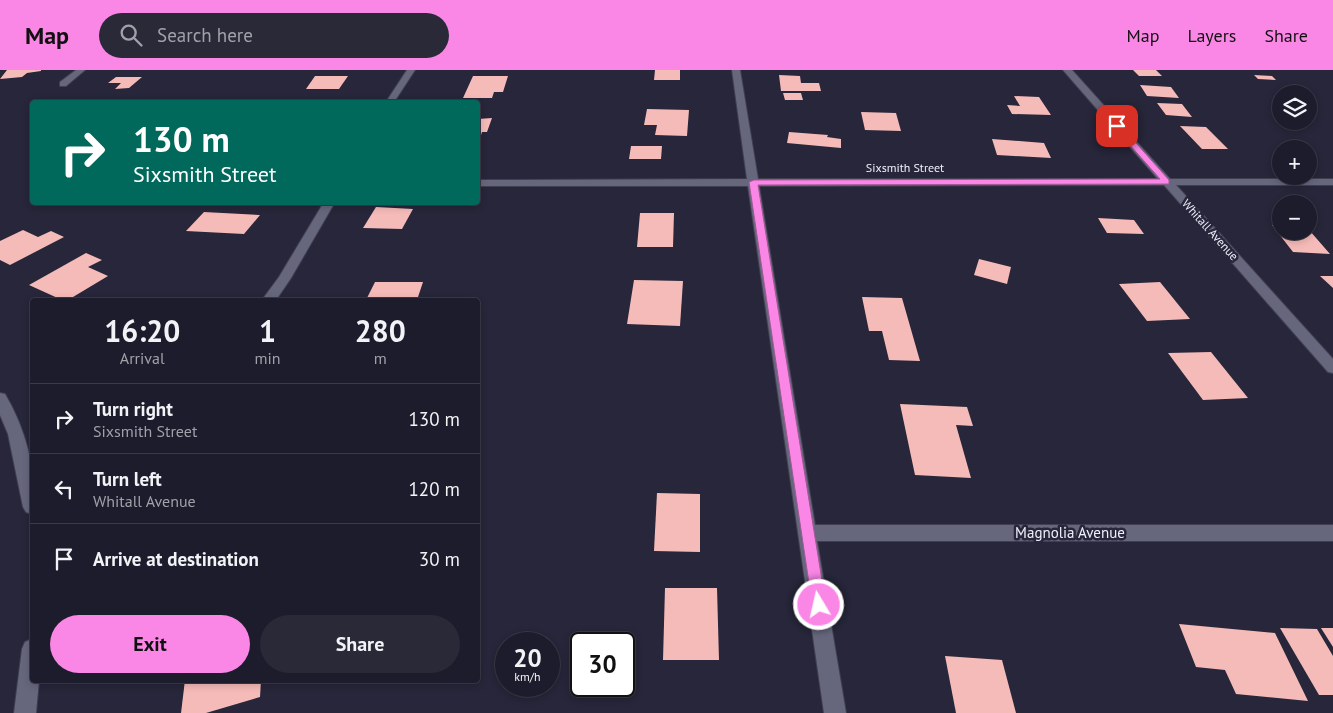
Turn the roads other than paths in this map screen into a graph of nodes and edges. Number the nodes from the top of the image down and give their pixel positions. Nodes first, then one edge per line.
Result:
1 (81, 70) edge
2 (410, 70) edge
3 (736, 70) edge
4 (1067, 70) edge
5 (63, 84) dead end
6 (391, 100) edge
7 (754, 182) junction
8 (1166, 182) junction
9 (1333, 182) edge
10 (480, 183) edge
11 (328, 205) edge
12 (270, 298) edge
13 (1333, 368) edge
14 (0, 398) edge
15 (26, 452) edge
16 (30, 489) edge
17 (808, 533) junction
18 (1333, 533) edge
19 (30, 667) edge
20 (25, 713) edge
21 (835, 713) edge

1 - 5 street
2 - 6 street
3 - 7 street
4 - 8 street, Whitall Avenue
7 - 8 street, Sixsmith Street
7 - 10 street, Sixsmith Street
7 - 17 street
8 - 9 street, Sixsmith Street
8 - 13 street, Whitall Avenue
11 - 12 street
14 - 15 street
15 - 16 street
17 - 18 street, Magnolia Avenue
17 - 21 street
19 - 20 street

